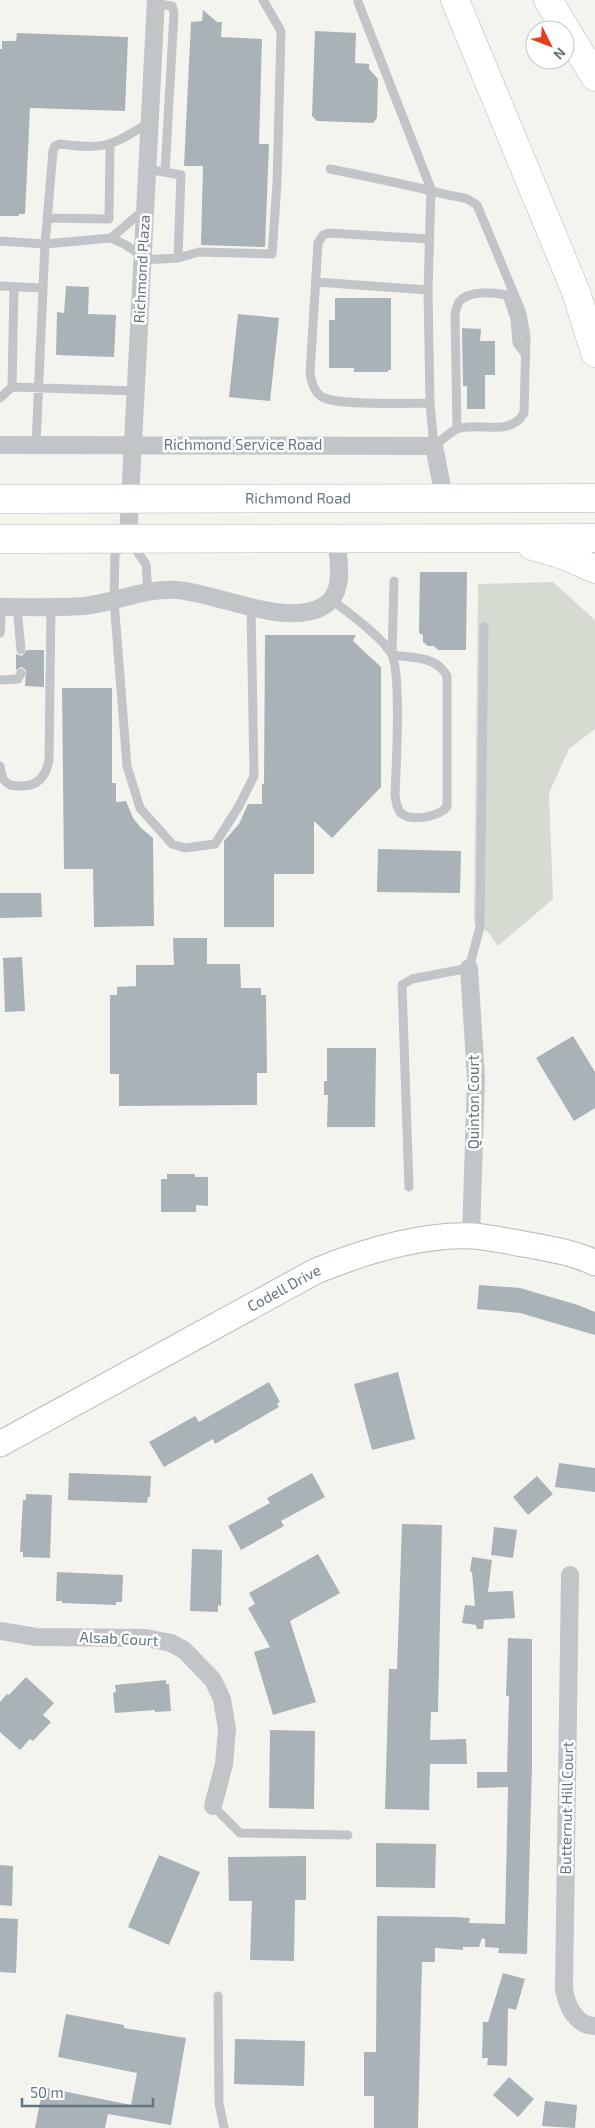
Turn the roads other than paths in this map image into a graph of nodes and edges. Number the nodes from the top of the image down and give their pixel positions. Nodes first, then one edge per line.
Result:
1 (263, 0) edge
2 (455, 0) edge
3 (548, 0) edge
4 (156, 2) edge
5 (358, 2) dead end
6 (595, 77) edge
7 (150, 122) junction
8 (110, 145) junction
9 (147, 169) junction
10 (330, 169) dead end
11 (165, 172) junction
12 (431, 190) junction
13 (145, 208) junction
14 (47, 218) junction
15 (111, 238) junction
16 (430, 239) junction
17 (0, 241) edge
18 (45, 244) junction
19 (143, 258) junction
20 (178, 258) junction
21 (316, 282) junction
22 (0, 286) edge
23 (14, 287) junction
24 (42, 288) junction
25 (428, 290) junction
26 (582, 312) junction
27 (595, 342) edge
28 (595, 353) edge
29 (526, 355) junction
30 (12, 387) junction
31 (38, 389) junction
32 (136, 391) junction
33 (0, 398) edge
34 (430, 403) junction
35 (457, 429) junction
36 (133, 444) junction
37 (0, 445) edge
38 (36, 445) junction
39 (434, 446) junction
40 (595, 480) edge
41 (444, 497) junction
42 (534, 498) junction
43 (595, 498) edge
44 (0, 499) edge
45 (130, 499) junction
46 (336, 537) junction
47 (499, 538) junction
48 (595, 538) edge
49 (0, 539) edge
50 (128, 539) junction
51 (595, 569) edge
52 (394, 581) dead end
53 (148, 592) junction
54 (331, 599) junction
55 (114, 600) junction
56 (52, 606) junction
57 (7, 607) edge
58 (251, 607) junction
59 (484, 627) dead end
60 (0, 633) edge
61 (21, 650) dead end
62 (392, 655) junction
63 (21, 673) dead end
64 (0, 680) edge
65 (0, 766) edge
66 (468, 968) junction
67 (409, 1187) dead end
68 (471, 1236) junction
69 (595, 1263) edge
70 (0, 1444) edge
71 (570, 1575) dead end
72 (0, 1631) edge
73 (213, 1806) joint
74 (348, 1835) dead end
75 (218, 1996) dead end
76 (595, 2026) edge
77 (224, 2128) edge

1 - 20 lane
2 - 26 highway
3 - 6 highway
4 - 7 street, Richmond Plaza
4 - 11 lane
5 - 12 lane
7 - 8 lane
7 - 9 street, Richmond Plaza
8 - 14 lane
8 - 14 lane
9 - 11 lane
9 - 13 street, Richmond Plaza
10 - 12 lane
11 - 20 lane
12 - 16 lane
12 - 29 lane
13 - 15 lane
13 - 19 street, Richmond Plaza
14 - 18 lane
15 - 18 lane
15 - 19 lane
16 - 21 lane
16 - 25 lane
17 - 18 lane
18 - 24 lane
19 - 20 lane
19 - 32 street, Richmond Plaza
21 - 25 lane
21 - 34 lane
22 - 23 lane
23 - 24 lane
23 - 30 lane
24 - 31 lane
25 - 34 lane
26 - 27 highway
26 - 28 highway
29 - 35 lane
29 - 35 lane
30 - 31 lane
30 - 33 lane
31 - 32 lane
31 - 38 lane
32 - 36 street, Richmond Plaza
34 - 39 lane
35 - 39 lane
36 - 38 street, Richmond Service Road
36 - 39 street, Richmond Service Road
36 - 45 street, Richmond Plaza
37 - 38 street, Richmond Service Road
39 - 41 street
40 - 42 highway
41 - 42 highway, Richmond Road
41 - 45 highway, Richmond Road
42 - 43 highway, Richmond Road
44 - 45 highway, Richmond Road
45 - 50 street, Richmond Plaza
46 - 47 highway
46 - 50 highway
46 - 54 street
47 - 48 highway
47 - 51 highway
49 - 50 highway
50 - 53 lane
50 - 55 lane
52 - 62 lane
53 - 55 street
53 - 58 street
54 - 58 street
54 - 62 lane
55 - 56 street
55 - 58 lane
56 - 57 street
56 - 65 lane
57 - 60 lane
57 - 61 lane
59 - 66 lane
62 - 62 lane
63 - 64 lane
66 - 67 lane
66 - 68 street, Quinton Court
68 - 69 street, Codell Drive
68 - 70 street, Codell Drive
71 - 76 street, Butternut Hill Court
72 - 73 street, Alsab Court
73 - 74 lane
75 - 77 lane

